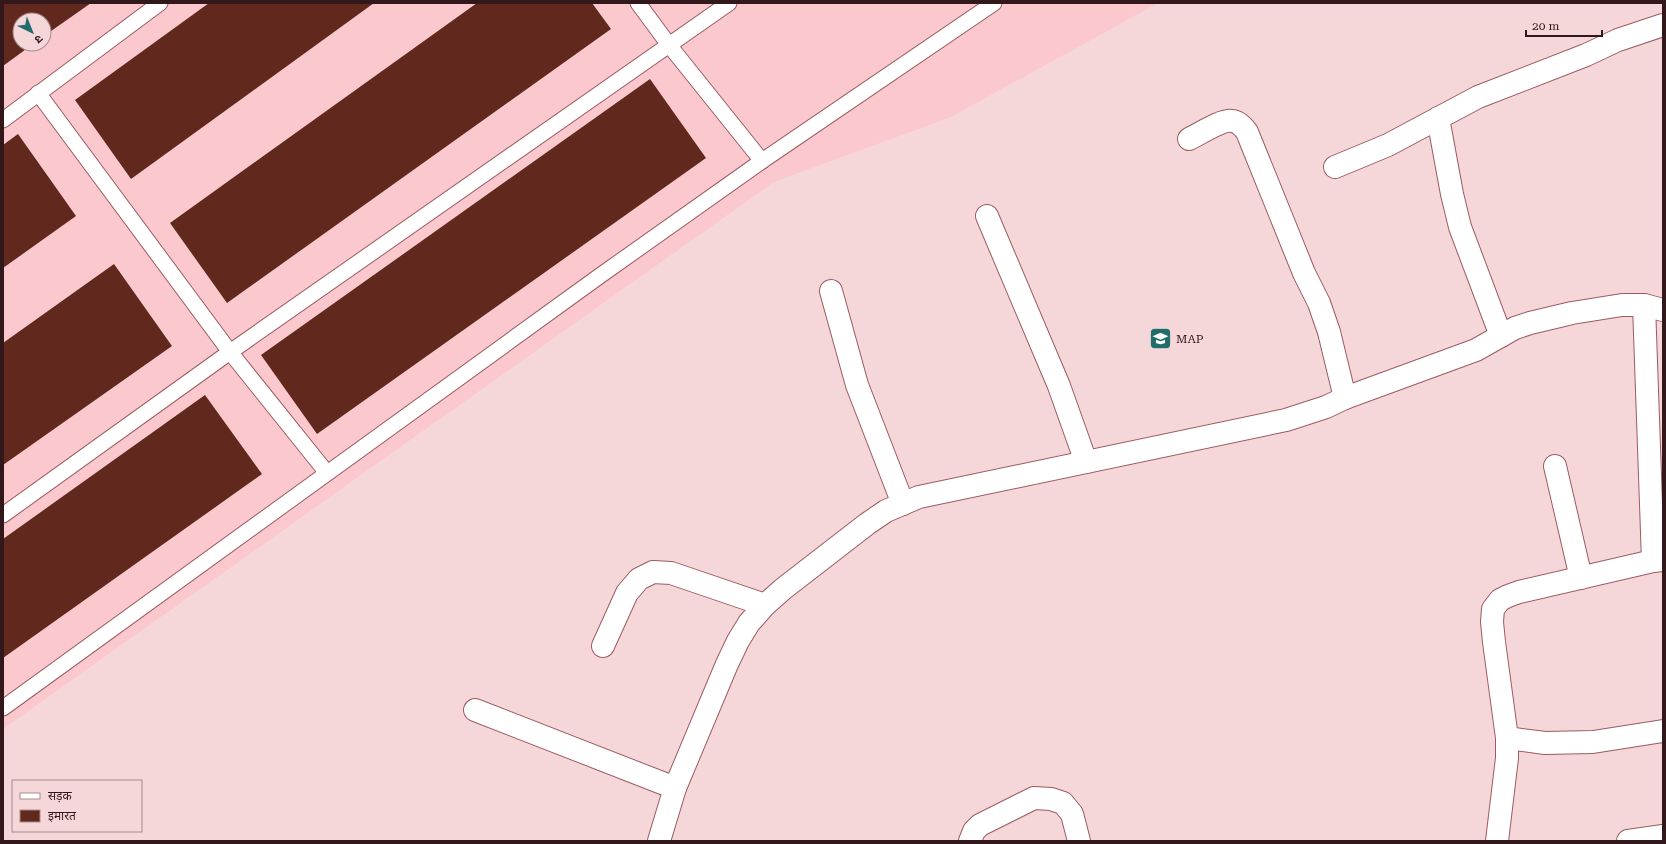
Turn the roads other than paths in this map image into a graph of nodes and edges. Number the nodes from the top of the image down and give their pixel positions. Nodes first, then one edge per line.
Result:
1 (160, 3) edge
2 (638, 3) edge
3 (729, 3) edge
4 (994, 3) edge
5 (1663, 25) edge
6 (670, 45) junction
7 (38, 93) junction
8 (1438, 118) junction
9 (3, 120) edge
10 (1189, 139) dead end
11 (762, 161) junction
12 (1335, 167) dead end
13 (987, 216) dead end
14 (830, 291) dead end
15 (1654, 308) edge
16 (1501, 336) junction
17 (230, 352) junction
18 (1345, 398) junction
19 (1086, 462) junction
20 (1555, 466) dead end
21 (327, 473) junction
22 (902, 504) junction
23 (3, 515) edge
24 (1658, 560) edge
25 (1581, 578) junction
26 (765, 605) junction
27 (603, 646) dead end
28 (3, 708) edge
29 (476, 710) dead end
30 (1663, 731) edge
31 (1507, 738) junction
32 (675, 788) junction
33 (1663, 836) edge
34 (659, 841) edge
35 (970, 841) edge
36 (1079, 841) edge
37 (1497, 841) edge
38 (1628, 841) edge

1 - 7 lane
2 - 6 lane
3 - 6 lane
4 - 11 lane
5 - 8 street
6 - 11 lane
6 - 17 lane
7 - 9 lane
7 - 17 lane
8 - 12 street
8 - 16 street
10 - 18 street
11 - 21 lane
13 - 19 street
14 - 22 street
15 - 16 street
15 - 24 street
16 - 18 street
17 - 21 lane
17 - 23 lane
18 - 19 street
19 - 22 street
20 - 25 street
21 - 28 lane
22 - 26 street
24 - 25 street
25 - 31 street
26 - 27 street
26 - 32 street
29 - 32 street
30 - 31 street
31 - 37 street
32 - 34 street
33 - 38 street
35 - 36 street

